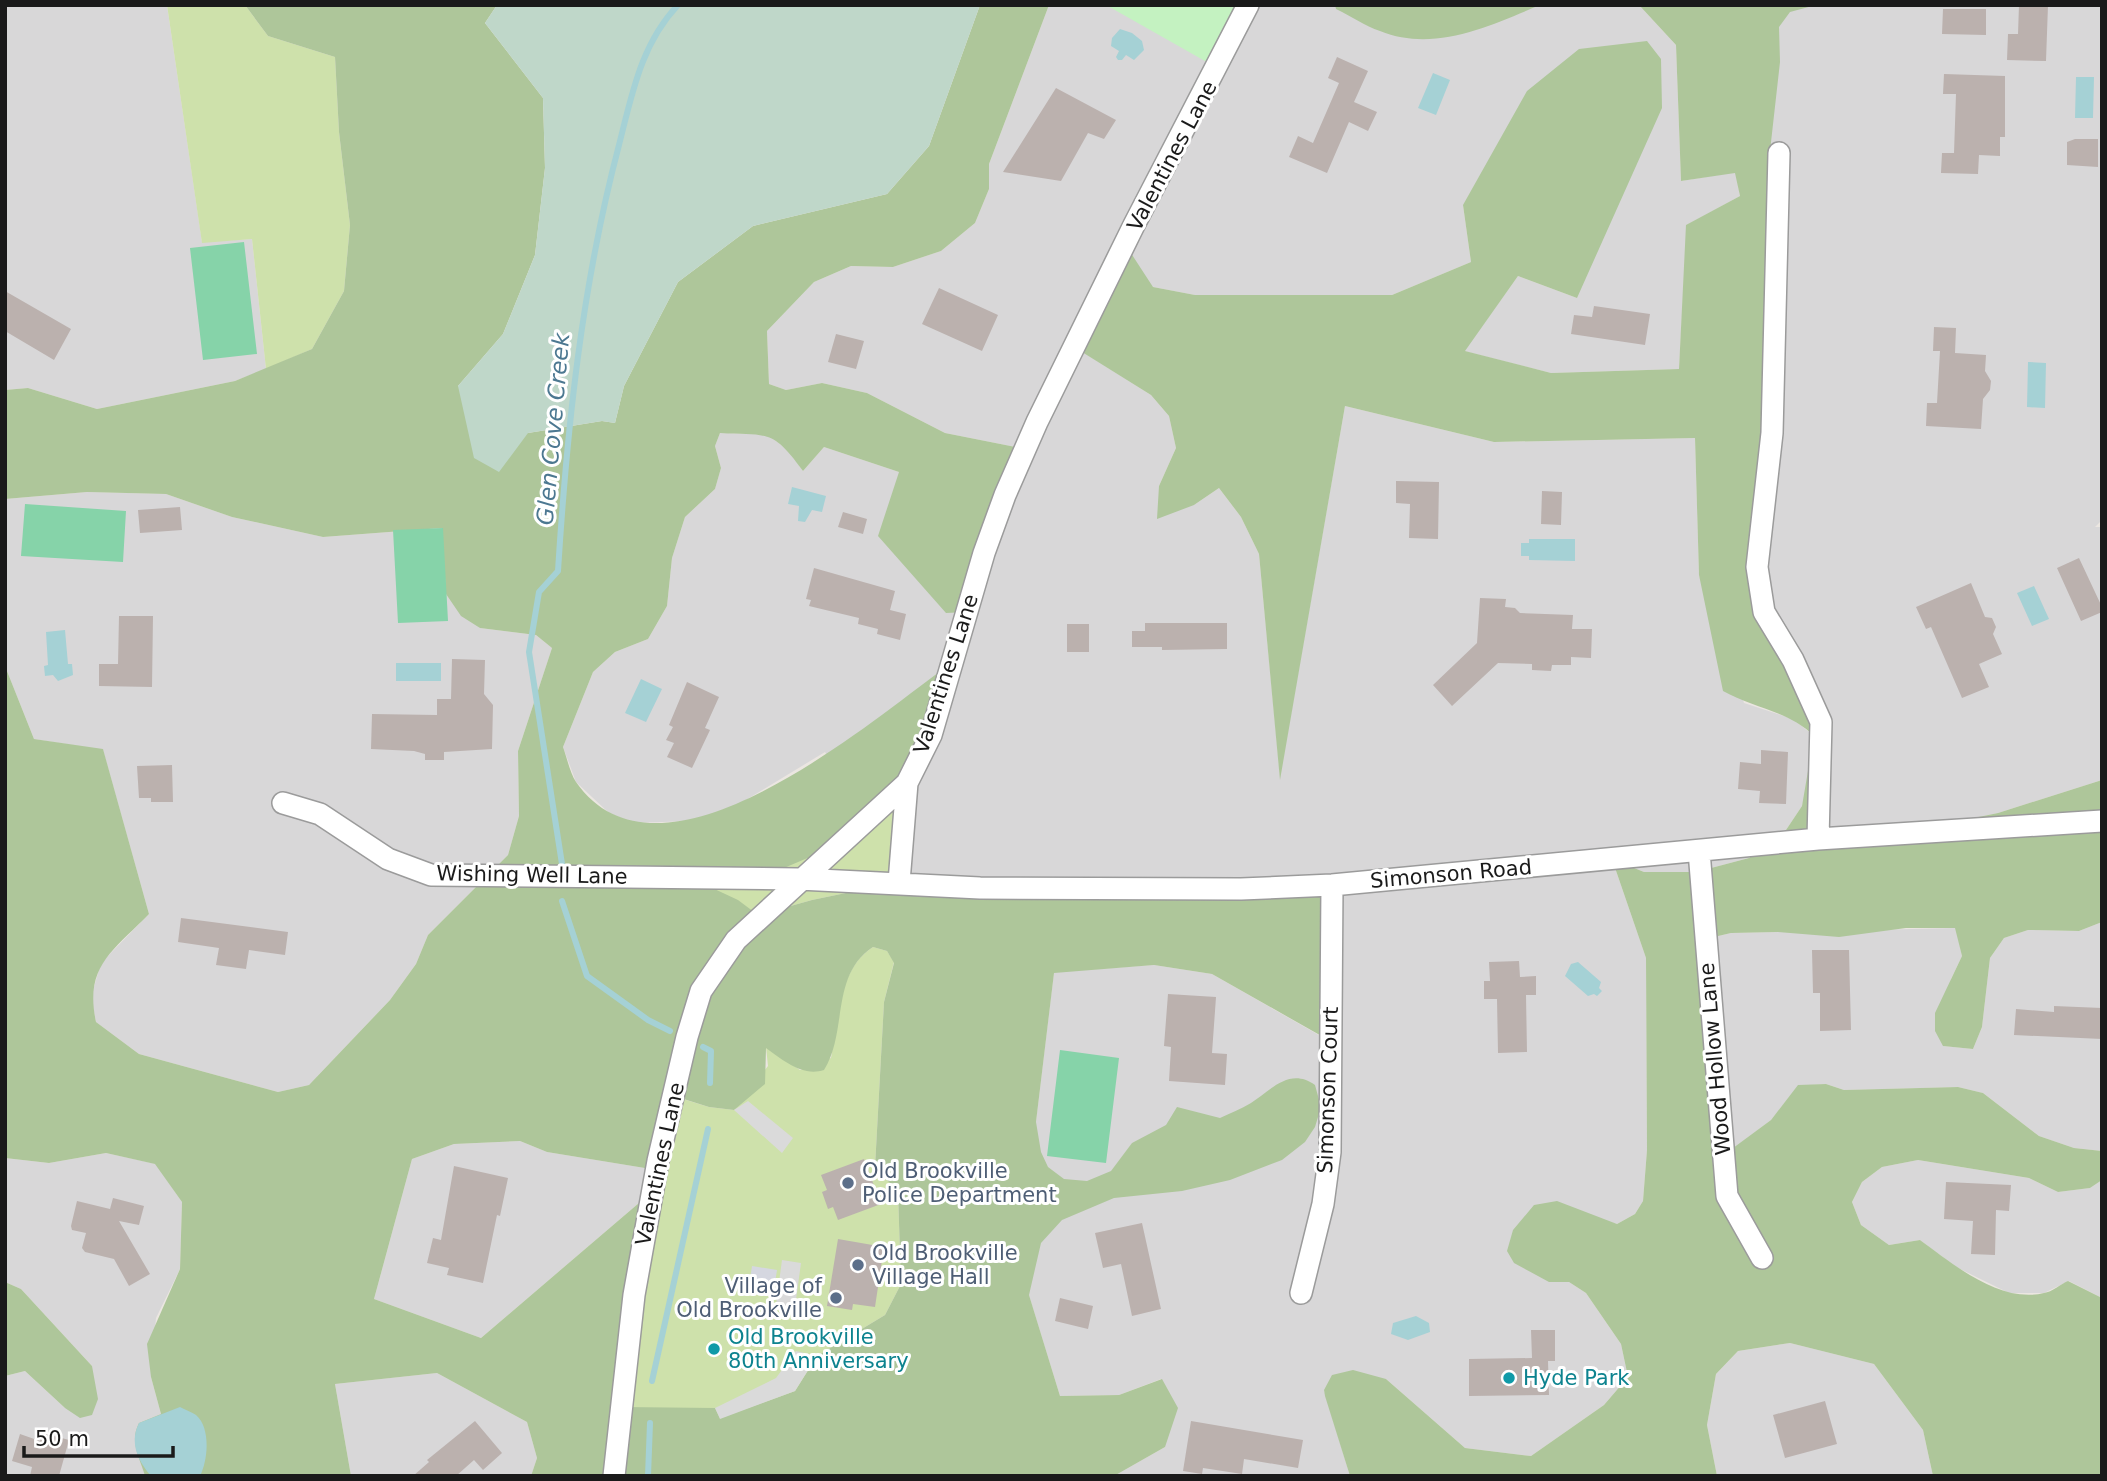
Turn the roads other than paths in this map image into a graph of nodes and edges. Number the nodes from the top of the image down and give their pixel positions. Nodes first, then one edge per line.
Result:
1 (1248, 5) edge
2 (1779, 153) dead end
3 (907, 783) junction
4 (283, 803) dead end
5 (2102, 821) edge
6 (1818, 839) junction
7 (1699, 851) junction
8 (799, 879) junction
9 (899, 882) junction
10 (1332, 885) junction
11 (1762, 1258) dead end
12 (1301, 1293) dead end
13 (614, 1476) edge

1 - 3 street, Valentines Lane
2 - 6 street
3 - 8 street, Valentines Lane
3 - 9 street
4 - 8 street, Wishing Well Lane
5 - 6 street, Simonson Road
6 - 7 street, Simonson Road
7 - 10 street, Simonson Road
7 - 11 street, Wood Hollow Lane
8 - 9 street, Simonson Road
8 - 13 street, Valentines Lane
9 - 10 street, Simonson Road
10 - 12 street, Simonson Court

